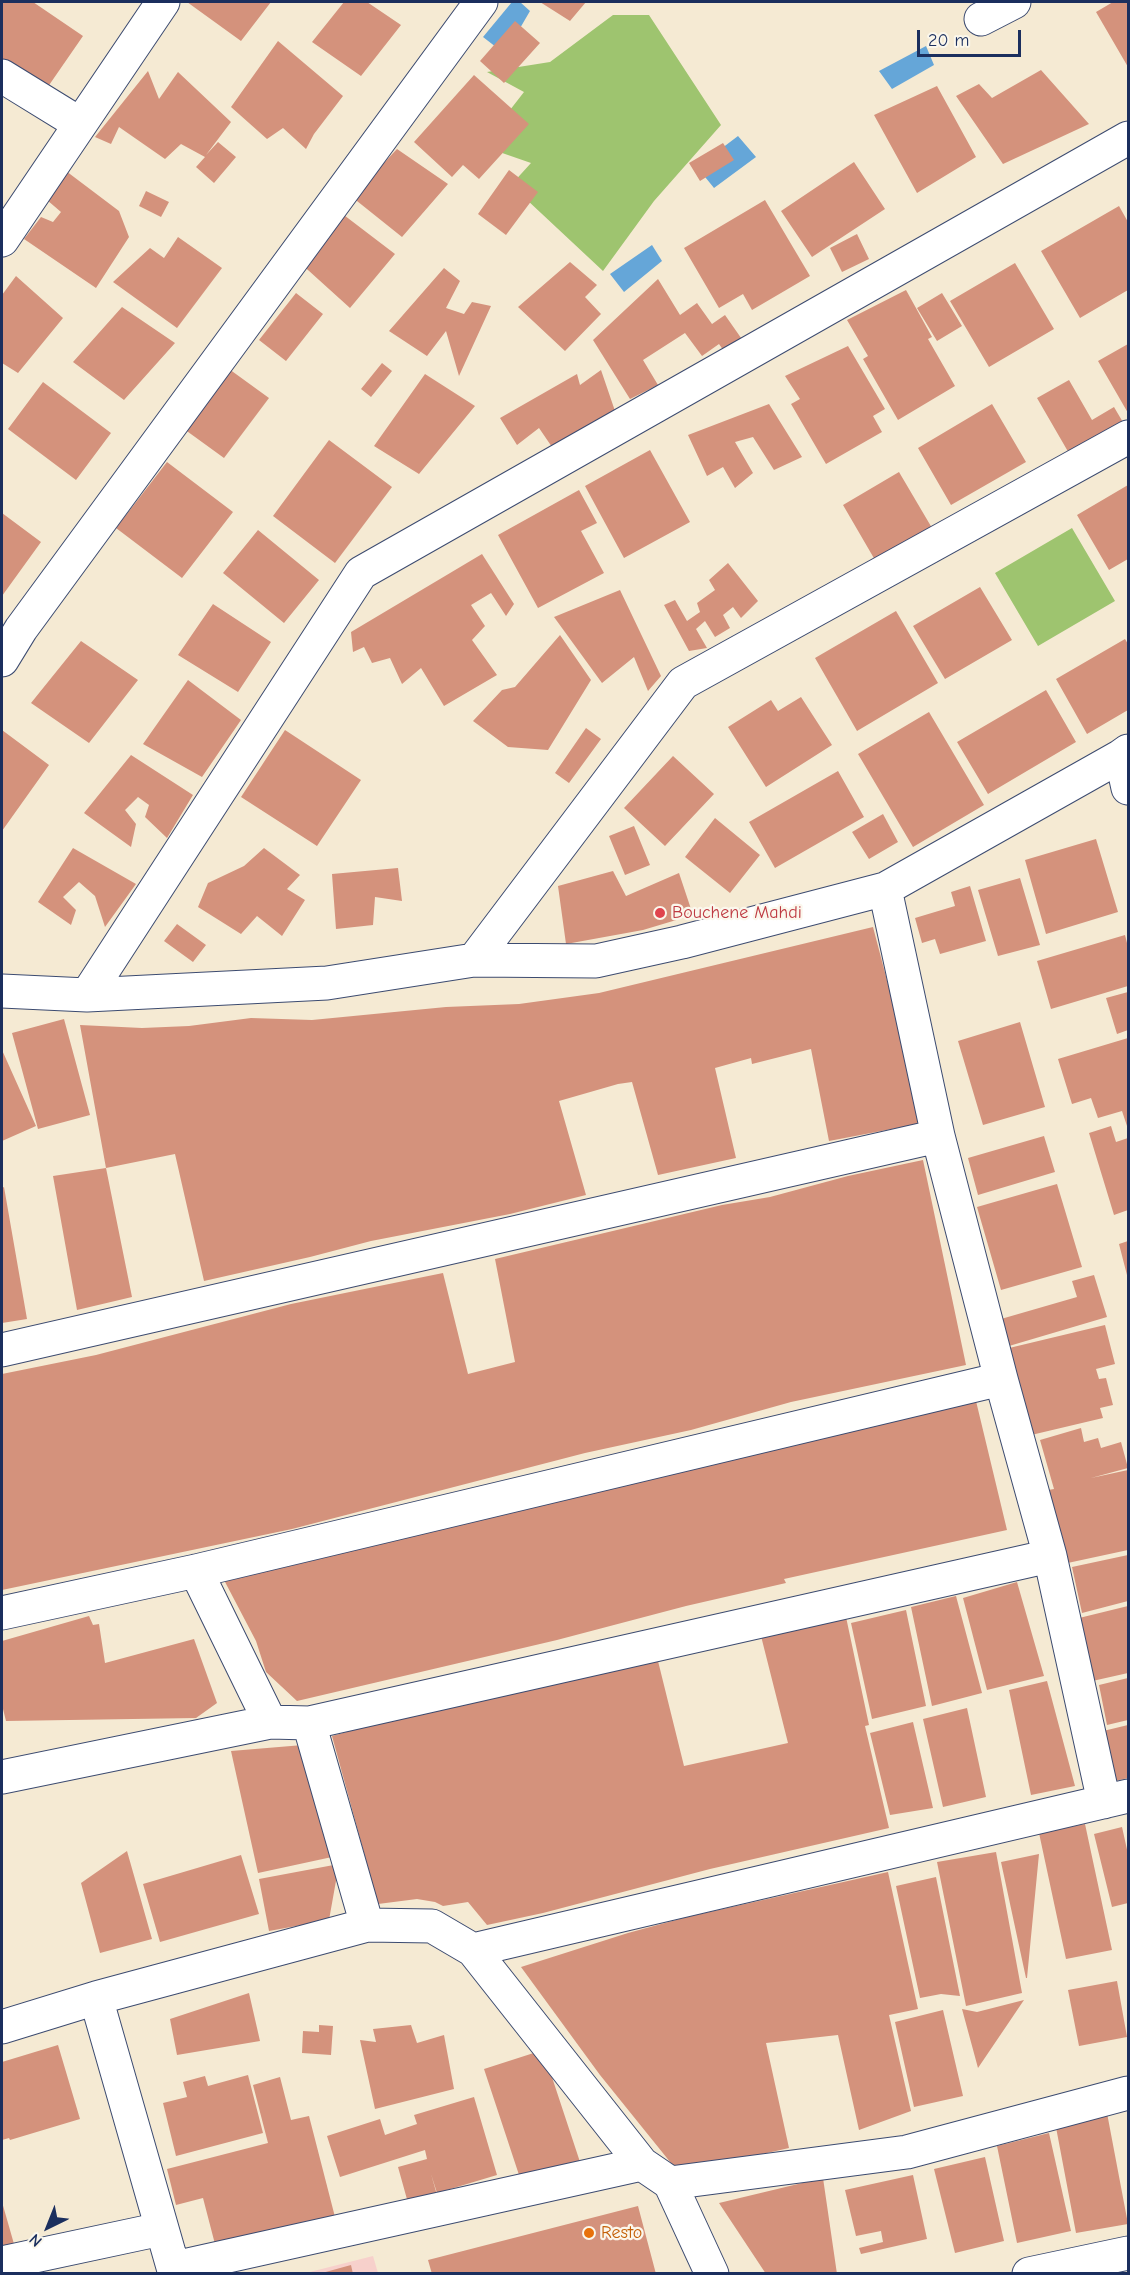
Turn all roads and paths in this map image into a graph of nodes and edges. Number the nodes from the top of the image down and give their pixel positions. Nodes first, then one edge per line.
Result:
1 (163, 2) edge
2 (481, 2) edge
3 (1014, 2) edge
4 (981, 19) dead end
5 (2, 76) edge
6 (80, 124) junction
7 (1128, 138) edge
8 (2, 240) edge
9 (1128, 437) edge
10 (2, 660) edge
11 (1125, 753) edge
12 (1128, 788) edge
13 (885, 889) junction
14 (474, 960) junction
15 (2, 991) edge
16 (87, 995) junction
17 (939, 1136) junction
18 (2, 1350) edge
19 (1001, 1378) junction
20 (1050, 1556) junction
21 (196, 1571) junction
22 (2, 1613) edge
23 (270, 1722) junction
24 (309, 1723) junction
25 (2, 1777) edge
26 (1116, 1799) edge
27 (367, 1925) junction
28 (473, 1950) junction
29 (96, 1998) junction
30 (2, 2027) edge
31 (1128, 2093) edge
32 (642, 2164) junction
33 (670, 2183) junction
34 (161, 2229) junction
35 (1128, 2253) edge
36 (2, 2263) edge
37 (175, 2271) edge
38 (712, 2274) edge
39 (1029, 2274) edge

1 - 6 street
2 - 10 street
3 - 4 street
5 - 6 street
6 - 8 street
7 - 16 street
9 - 14 street
11 - 12 street
11 - 13 street
13 - 14 street
13 - 17 street
14 - 16 street
15 - 16 street
17 - 18 street
17 - 19 street
19 - 20 street
19 - 21 street
20 - 24 street
20 - 26 street
21 - 22 street
21 - 23 street
23 - 24 street
23 - 25 street
24 - 27 street
26 - 28 street
27 - 28 street
27 - 29 street
28 - 32 street
29 - 30 street
29 - 34 street
31 - 33 street
32 - 33 street
32 - 37 street
33 - 38 street
34 - 36 street
34 - 37 street
35 - 39 street

